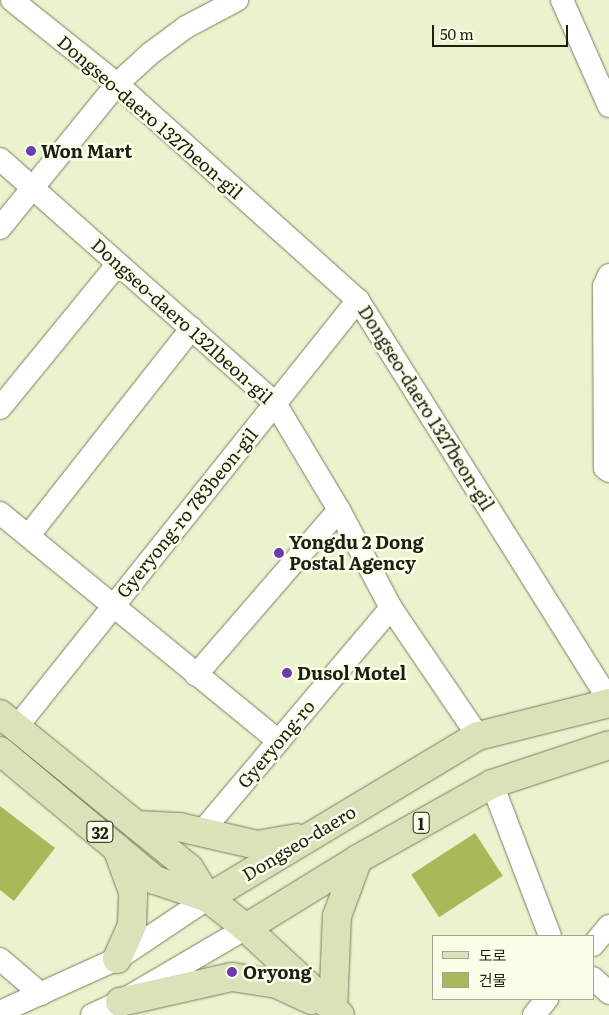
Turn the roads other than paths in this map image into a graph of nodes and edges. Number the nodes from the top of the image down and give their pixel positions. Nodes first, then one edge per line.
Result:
1 (12, 0) edge
2 (237, 0) edge
3 (562, 0) edge
4 (117, 84) junction
5 (609, 106) edge
6 (0, 159) edge
7 (34, 186) junction
8 (0, 228) edge
9 (118, 264) junction
10 (609, 275) edge
11 (358, 300) junction
12 (192, 328) junction
13 (275, 403) junction
14 (0, 408) edge
15 (609, 471) edge
16 (340, 510) junction
17 (0, 513) edge
18 (29, 535) junction
19 (114, 605) junction
20 (391, 608) junction
21 (196, 675) junction
22 (609, 702) edge
23 (8, 721) edge
24 (478, 736) junction
25 (279, 741) junction
26 (609, 745) edge
27 (0, 751) edge
28 (492, 784) junction
29 (136, 825) junction
30 (200, 834) junction
31 (313, 835) junction
32 (116, 844) junction
33 (358, 859) junction
34 (208, 898) junction
35 (609, 926) edge
36 (246, 928) junction
37 (550, 935) edge
38 (594, 944) edge
39 (0, 959) edge
40 (117, 959) junction
41 (594, 979) edge
42 (609, 993) edge
43 (41, 994) junction
44 (547, 1000) edge
45 (120, 1002) junction
46 (0, 1012) edge
47 (336, 1012) edge
48 (92, 1015) edge
49 (534, 1015) edge

1 - 4 street, Dongseo-daero 1327beon-gil
2 - 4 street
3 - 5 street
4 - 7 street
4 - 11 street, Dongseo-daero 1327beon-gil
6 - 7 street, Dongseo-daero 1321beon-gil
7 - 8 street
7 - 9 street, Dongseo-daero 1321beon-gil
9 - 12 street, Dongseo-daero 1321beon-gil
9 - 14 street
10 - 15 street
11 - 13 street, Gyeryong-ro 783beon-gil
11 - 22 street, Dongseo-daero 1327beon-gil
12 - 13 street, Dongseo-daero 1321beon-gil
12 - 18 street
13 - 16 street, Dongseo-daero 1321beon-gil
13 - 19 street, Gyeryong-ro 783beon-gil
16 - 20 street, Dongseo-daero 1321beon-gil
16 - 21 street
17 - 18 street
18 - 19 street
19 - 21 street
19 - 23 street, Gyeryong-ro 783beon-gil
20 - 24 street, Dongseo-daero 1321beon-gil
20 - 25 street, Gyeryong-ro
21 - 25 street
22 - 24 main road, Dongseo-daero
23 - 29 main road, 32
24 - 31 main road, Dongseo-daero
25 - 30 street, Gyeryong-ro
26 - 28 main road, 1
27 - 32 main road, 32
28 - 33 main road, 1
28 - 37 street
29 - 30 main road
29 - 34 main road, 32
30 - 31 main road
31 - 34 main road, Dongseo-daero
32 - 34 main road, 32
32 - 40 main road
33 - 36 main road, 1
33 - 47 main road
34 - 36 main road, 32
34 - 40 street, Dongseo-daero
35 - 38 street
36 - 45 street, 1
36 - 47 main road, 32
39 - 43 street
40 - 43 street, Dongseo-daero
41 - 42 street
43 - 46 street, Dongseo-daero
44 - 49 street
45 - 47 main road
45 - 48 street, 1

